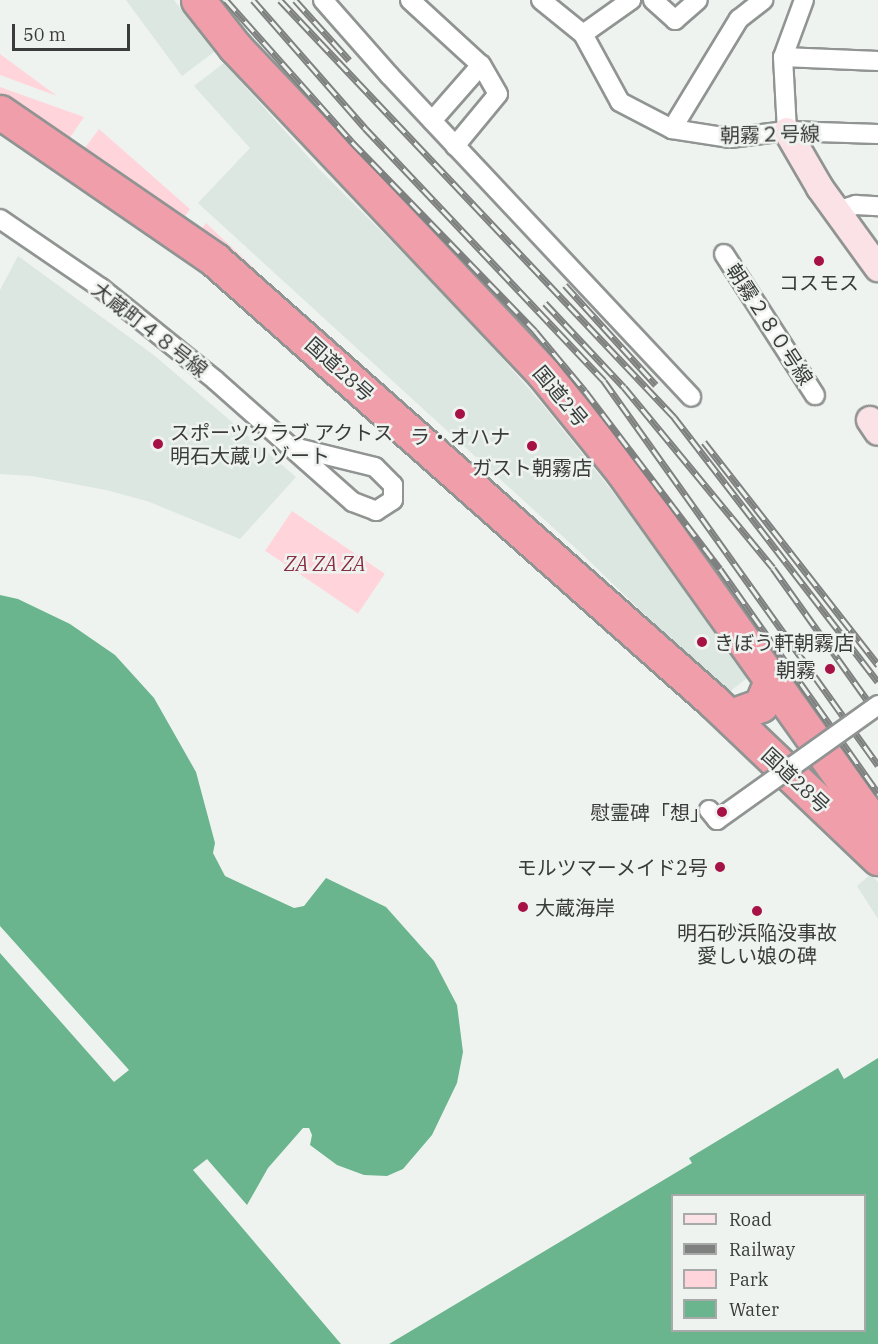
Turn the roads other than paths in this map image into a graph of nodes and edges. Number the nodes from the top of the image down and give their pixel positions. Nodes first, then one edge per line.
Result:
1 (198, 0) edge
2 (323, 0) edge
3 (410, 0) edge
4 (541, 0) edge
5 (631, 0) edge
6 (653, 0) edge
7 (698, 0) edge
8 (763, 0) edge
9 (804, 0) edge
10 (583, 34) junction
11 (783, 57) junction
12 (878, 61) edge
13 (481, 65) junction
14 (0, 112) edge
15 (432, 121) junction
16 (672, 129) junction
17 (787, 131) junction
18 (878, 134) edge
19 (455, 146) junction
20 (878, 206) edge
21 (837, 211) junction
22 (0, 219) edge
23 (724, 254) dead end
24 (878, 268) edge
25 (815, 395) dead end
26 (691, 397) dead end
27 (293, 447) junction
28 (772, 678) junction
29 (878, 705) edge
30 (726, 707) junction
31 (811, 735) junction
32 (709, 810) dead end
33 (878, 829) edge
34 (878, 858) edge

1 - 28 highway, 国道2号
2 - 15 street
3 - 13 street
4 - 10 street, 朝霧２号線
5 - 10 street
6 - 7 street
8 - 16 street
9 - 11 street
10 - 16 street, 朝霧２号線
11 - 12 street
11 - 17 street
13 - 15 street
13 - 19 street
14 - 30 highway, 国道28号
15 - 19 street
16 - 17 street, 朝霧２号線
17 - 18 street, 朝霧２号線
17 - 21 street
19 - 26 street
20 - 21 street
21 - 24 street
22 - 27 street, 大蔵町４８号線
23 - 25 street, 朝霧２８０号線
27 - 27 street, 大蔵町４８号線
28 - 30 highway
28 - 31 highway, 国道2号
29 - 32 street, bridge
30 - 31 highway, 国道28号
30 - 34 highway, 国道28号
31 - 33 highway, 国道2号

